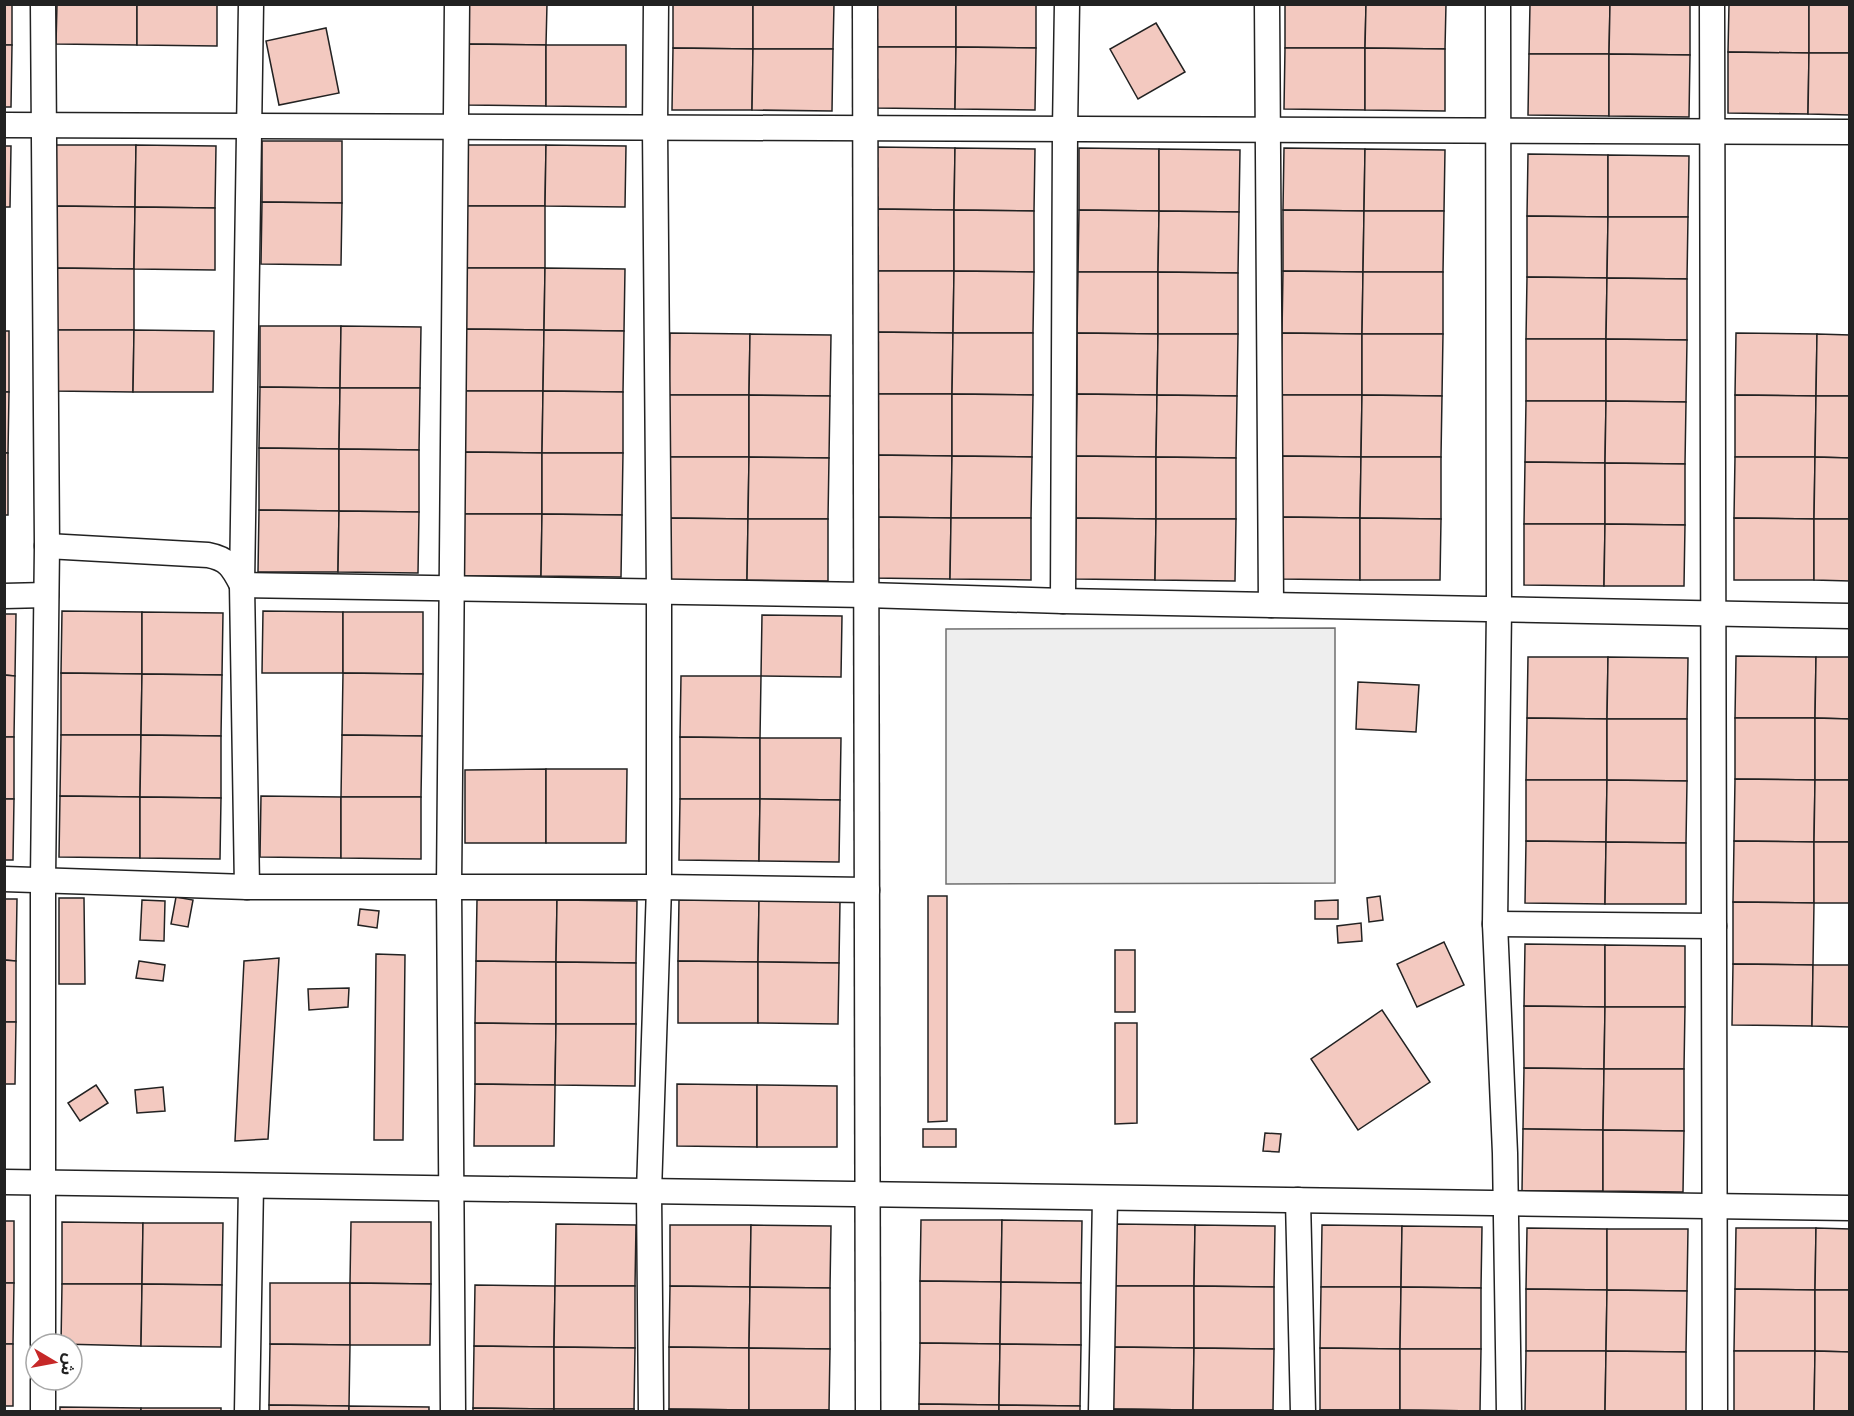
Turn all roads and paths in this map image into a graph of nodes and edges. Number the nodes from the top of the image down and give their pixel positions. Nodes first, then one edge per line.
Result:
1 (43, 4) edge
2 (251, 4) edge
3 (456, 4) edge
4 (656, 4) edge
5 (865, 4) edge
6 (1067, 4) edge
7 (1267, 4) edge
8 (1498, 4) edge
9 (1712, 4) edge
10 (4, 125) edge
11 (43, 126) junction
12 (250, 126) junction
13 (456, 127) junction
14 (655, 128) junction
15 (866, 128) junction
16 (1065, 129) junction
17 (1268, 130) junction
18 (1499, 131) junction
19 (1712, 132) junction
20 (1850, 132) edge
21 (47, 546) junction
22 (242, 585) junction
23 (451, 589) junction
24 (660, 593) junction
25 (46, 595) junction
26 (4, 596) edge
27 (866, 596) junction
28 (1063, 601) junction
29 (1271, 605) junction
30 (1499, 609) junction
31 (1713, 613) junction
32 (1850, 616) edge
33 (4, 879) edge
34 (43, 879) junction
35 (247, 886) junction
36 (449, 887) junction
37 (658, 887) junction
38 (867, 890) junction
39 (1495, 924) junction
40 (1714, 926) junction
41 (4, 1182) edge
42 (43, 1183) junction
43 (251, 1186) junction
44 (451, 1189) junction
45 (649, 1192) junction
46 (867, 1195) junction
47 (1105, 1198) junction
48 (1298, 1200) junction
49 (1506, 1203) junction
50 (1714, 1206) junction
51 (1850, 1208) edge
52 (43, 1332) edge
53 (43, 1392) edge
54 (44, 1412) edge
55 (247, 1412) edge
56 (453, 1412) edge
57 (651, 1412) edge
58 (868, 1412) edge
59 (1101, 1412) edge
60 (1303, 1412) edge
61 (1509, 1412) edge
62 (1715, 1412) edge

1 - 11 street
2 - 12 street
3 - 13 street
4 - 14 street
5 - 15 street
6 - 16 street
7 - 17 street
8 - 18 street
9 - 19 street
10 - 11 street
11 - 12 street
11 - 21 street
12 - 13 street
12 - 22 street
13 - 14 street
13 - 23 street
14 - 15 street
14 - 24 street
15 - 16 street
15 - 27 street
16 - 17 street
16 - 28 street
17 - 18 street
17 - 29 street
18 - 19 street
18 - 30 street
19 - 20 street
19 - 31 street
21 - 22 street
21 - 25 street
22 - 23 street
22 - 35 street
23 - 24 street
23 - 36 street
24 - 27 street
24 - 37 street
25 - 26 street
25 - 34 street
27 - 28 street
27 - 38 street
28 - 29 street
29 - 30 street
30 - 31 street
30 - 39 street
31 - 32 street
31 - 40 street
33 - 34 street
34 - 35 street
34 - 42 street
35 - 36 street
36 - 37 street
36 - 44 street
37 - 38 street
37 - 45 street
38 - 46 street
39 - 40 street
39 - 49 street
40 - 50 street
41 - 42 street
42 - 43 street
42 - 52 street
43 - 44 street
43 - 55 street
44 - 45 street
44 - 56 street
45 - 46 street
45 - 57 street
46 - 47 street
46 - 58 street
47 - 48 street
47 - 59 street
48 - 49 street
48 - 60 street
49 - 50 street
49 - 61 street
50 - 51 street
50 - 62 street
53 - 54 street

